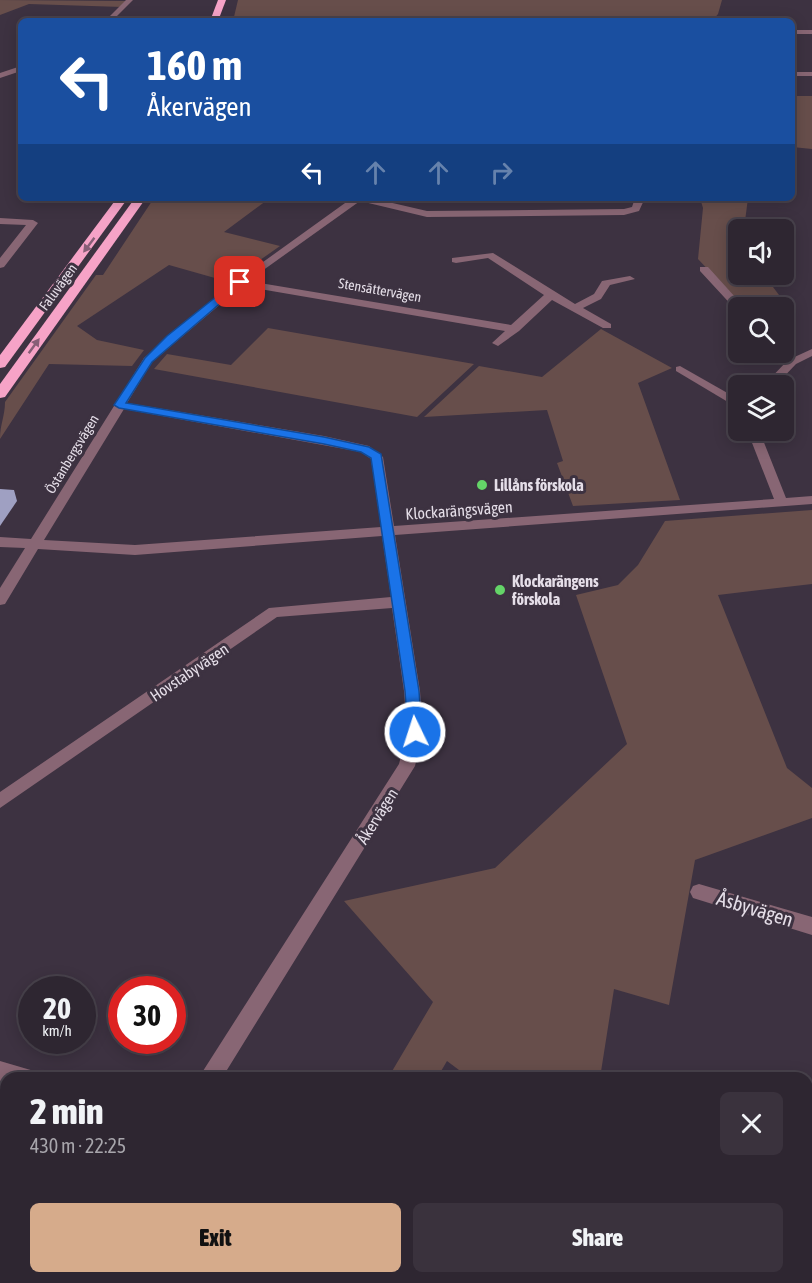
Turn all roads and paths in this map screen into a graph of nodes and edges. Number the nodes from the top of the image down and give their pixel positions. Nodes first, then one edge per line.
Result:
1 (130, 0) edge
2 (222, 0) edge
3 (111, 18) edge
4 (215, 18) edge
5 (795, 32) edge
6 (812, 32) edge
7 (18, 69) edge
8 (795, 74) edge
9 (812, 74) edge
10 (0, 76) edge
11 (121, 201) edge
12 (139, 201) edge
13 (355, 201) edge
14 (370, 201) edge
15 (639, 201) edge
16 (0, 221) edge
17 (456, 260) dead end
18 (0, 265) edge
19 (704, 269) dead end
20 (630, 279) dead end
21 (240, 282) junction
22 (551, 295) junction
23 (730, 297) edge
24 (574, 308) junction
25 (607, 327) dead end
26 (515, 328) junction
27 (498, 344) dead end
28 (812, 352) edge
29 (794, 361) edge
30 (791, 363) edge
31 (0, 364) edge
32 (680, 369) dead end
33 (779, 375) edge
34 (0, 394) edge
35 (728, 398) edge
36 (119, 405) junction
37 (757, 441) edge
38 (812, 500) edge
39 (782, 503) junction
40 (388, 533) junction
41 (0, 542) edge
42 (34, 544) junction
43 (0, 600) edge
44 (398, 602) junction
45 (0, 801) edge
46 (699, 892) dead end
47 (812, 926) edge
48 (214, 1072) edge

1 - 3 street
2 - 4 highway
5 - 6 street
7 - 10 street
8 - 9 street
11 -> 31 highway, Faluvägen
34 -> 12 highway, Faluvägen
13 - 21 street, Östanbergsvägen
14 - 15 street
16 - 18 street
17 - 22 street
19 - 23 street
20 - 24 street
21 - 26 street, Stensättervägen
21 - 36 street, Östanbergsvägen
22 - 24 street
22 - 26 street
24 - 25 street
26 - 27 street
28 - 29 street
30 - 33 street
32 - 35 street
36 - 40 street, Åkervägen
36 - 42 street, Östanbergsvägen
37 - 39 street
38 - 39 street, Klockarängsvägen
39 - 40 street, Klockarängsvägen
40 - 42 street, Klockarängsvägen
40 - 44 street, Åkervägen
41 - 42 street, Klockarängsvägen
42 - 43 street, Östanbergsvägen
44 - 45 street, Hovstabyvägen
44 - 48 street, Åkervägen
46 - 47 street, Åsbyvägen

